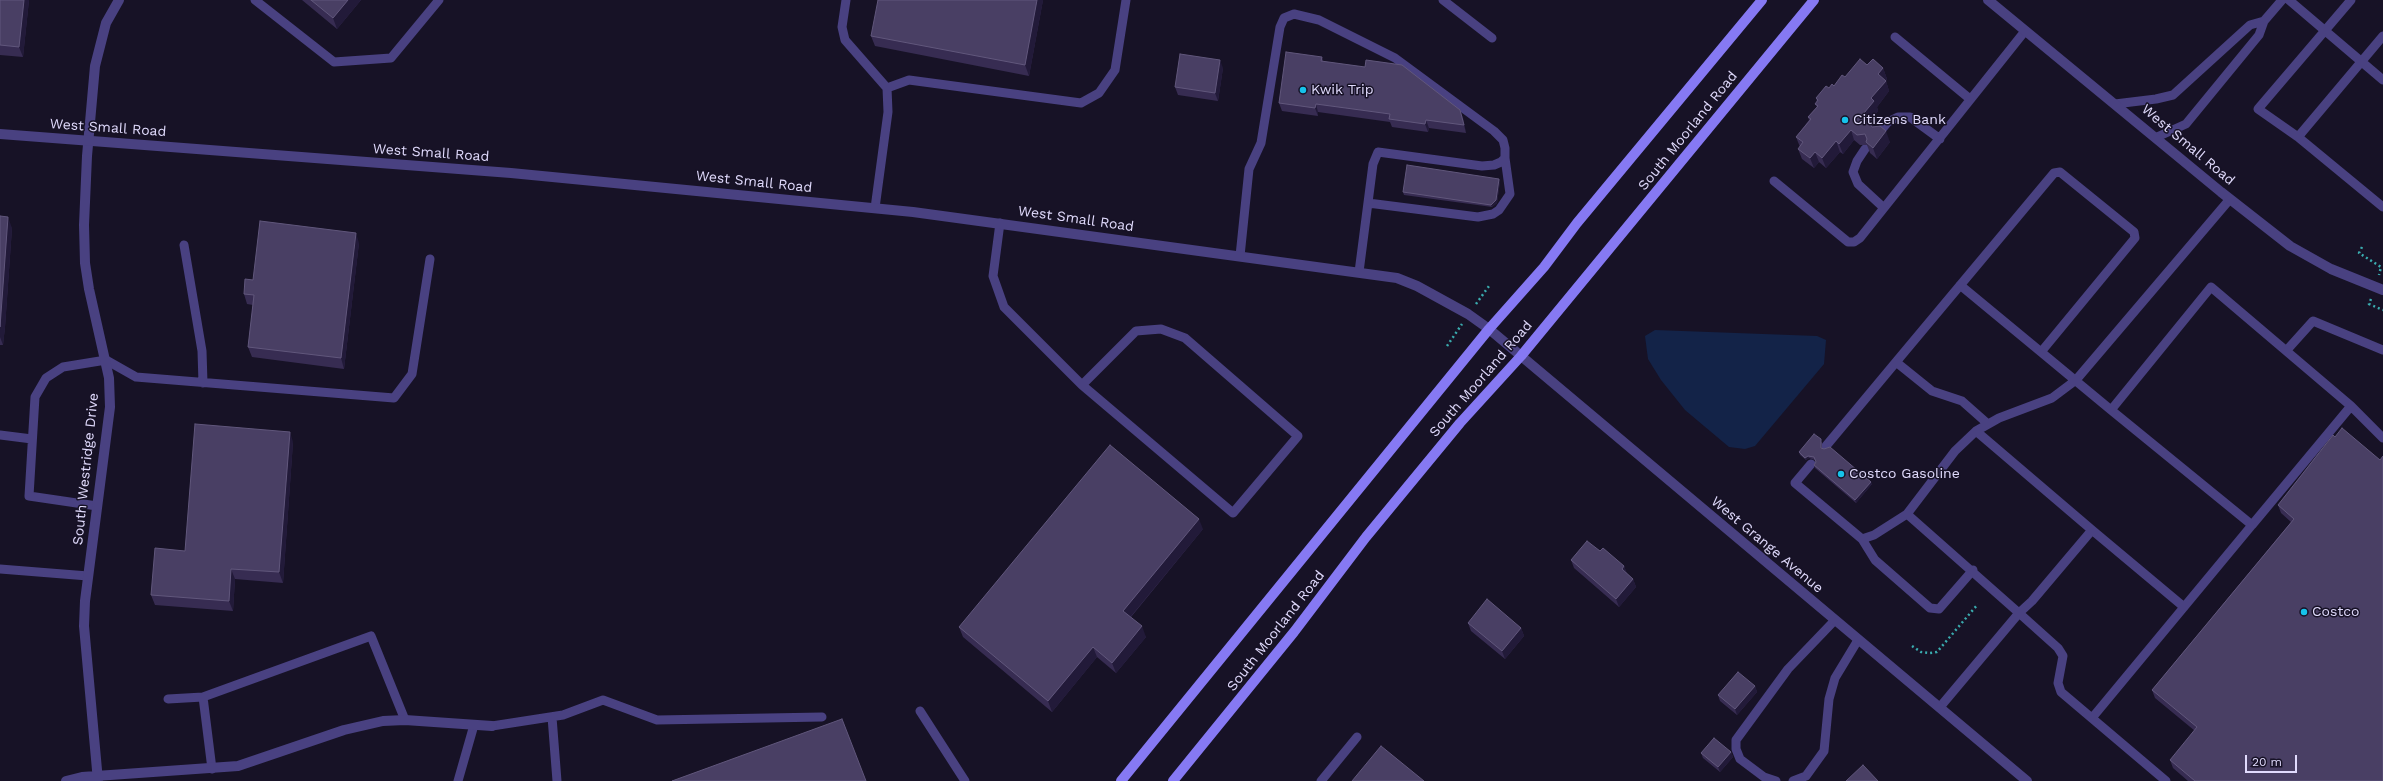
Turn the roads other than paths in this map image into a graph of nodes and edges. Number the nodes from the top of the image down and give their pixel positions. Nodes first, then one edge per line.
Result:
1 (119, 0) edge
2 (255, 0) edge
3 (439, 0) edge
4 (846, 0) edge
5 (1126, 0) edge
6 (1443, 0) edge
7 (1762, 0) edge
8 (1814, 0) edge
9 (1988, 0) edge
10 (2282, 0) edge
11 (2289, 0) edge
12 (2351, 0) edge
13 (2264, 21) junction
14 (2025, 31) junction
15 (2325, 31) junction
16 (2383, 36) edge
17 (1895, 37) dead end
18 (1492, 38) dead end
19 (2361, 62) junction
20 (2383, 80) edge
21 (886, 88) junction
22 (1970, 99) junction
23 (2115, 104) junction
24 (1879, 133) edge
25 (0, 134) edge
26 (2157, 137) junction
27 (2298, 137) junction
28 (1940, 139) junction
29 (88, 141) junction
30 (1865, 149) edge
31 (1505, 158) junction
32 (1774, 181) dead end
33 (2230, 199) junction
34 (1368, 203) junction
35 (2383, 207) edge
36 (875, 208) junction
37 (1884, 208) junction
38 (1000, 222) junction
39 (184, 245) dead end
40 (1240, 256) junction
41 (430, 259) dead end
42 (1358, 272) junction
43 (1960, 285) junction
44 (2383, 290) edge
45 (1489, 329) junction
46 (2383, 350) edge
47 (2286, 351) junction
48 (2041, 352) junction
49 (1521, 356) junction
50 (106, 360) junction
51 (1896, 362) junction
52 (2076, 380) junction
53 (203, 382) junction
54 (1082, 385) junction
55 (2351, 406) junction
56 (2111, 410) junction
57 (1988, 424) junction
58 (1976, 431) junction
59 (0, 435) edge
60 (2383, 438) edge
61 (32, 440) junction
62 (1826, 446) dead end
63 (1811, 464) dead end
64 (97, 506) junction
65 (1906, 514) junction
66 (2252, 525) junction
67 (2092, 530) junction
68 (1862, 539) junction
69 (0, 569) edge
70 (1973, 570) junction
71 (88, 576) junction
72 (2184, 607) junction
73 (2019, 613) junction
74 (1835, 620) junction
75 (1858, 640) junction
76 (203, 697) junction
77 (168, 699) dead end
78 (1940, 707) junction
79 (920, 711) dead end
80 (552, 717) junction
81 (822, 717) dead end
82 (2092, 718) junction
83 (405, 720) junction
84 (474, 725) junction
85 (492, 726) joint
86 (1356, 737) dead end
87 (212, 769) junction
88 (98, 779) edge
89 (66, 781) edge
90 (458, 781) edge
91 (557, 781) edge
92 (965, 781) edge
93 (1121, 781) edge
94 (1173, 781) edge
95 (1321, 781) edge
96 (1776, 781) edge
97 (1793, 781) edge
98 (2027, 781) edge
99 (2166, 781) edge

1 - 29 street, South Westridge Drive
2 - 3 lane
4 - 21 lane
5 - 21 lane
6 - 18 lane
7 - 45 main road, South Moorland Road
8 - 49 main road, South Moorland Road
9 - 14 street, West Small Road
10 - 13 lane
11 - 15 lane
12 - 15 lane
13 - 23 lane
13 - 26 lane
14 - 22 lane
14 - 23 street, West Small Road
15 - 19 lane
15 - 27 lane
16 - 19 lane
17 - 22 lane
19 - 20 lane
19 - 27 lane
21 - 36 lane
22 - 28 lane
23 - 26 street, West Small Road
24 - 28 lane
25 - 29 street, West Small Road
26 - 33 street, West Small Road
27 - 35 lane
28 - 37 lane
29 - 36 street, West Small Road
29 - 50 street, South Westridge Drive
30 - 37 lane
31 - 34 lane
31 - 34 lane
31 - 40 lane
32 - 37 lane
33 - 44 street, West Small Road
33 - 52 lane
34 - 42 lane
36 - 38 street, West Small Road
38 - 40 street, West Small Road
38 - 54 lane
39 - 53 lane
40 - 42 street, West Small Road
41 - 53 lane
42 - 45 street, West Small Road
43 - 48 lane
43 - 48 lane
43 - 51 lane
45 - 49 street, West Grange Avenue
45 - 93 main road, South Moorland Road
46 - 47 lane
47 - 55 lane
47 - 56 lane
48 - 52 lane
49 - 74 street, West Grange Avenue
49 - 94 main road, South Moorland Road
50 - 53 lane
50 - 61 lane
50 - 64 street, South Westridge Drive
51 - 57 lane
51 - 62 lane
52 - 56 lane
52 - 57 lane
54 - 54 lane
55 - 60 lane
55 - 66 lane
56 - 66 lane
57 - 58 lane
58 - 65 lane
58 - 67 lane
59 - 61 lane
61 - 64 lane
63 - 68 lane
64 - 71 street, South Westridge Drive
65 - 68 lane
65 - 70 lane
66 - 72 lane
67 - 72 lane
67 - 73 lane
68 - 70 lane
69 - 71 lane
70 - 73 lane
71 - 88 street, South Westridge Drive
72 - 82 lane
73 - 78 lane
73 - 82 lane
74 - 75 street, West Grange Avenue
74 - 96 lane
75 - 78 street, West Grange Avenue
75 - 97 lane
76 - 77 lane
76 - 83 lane
76 - 87 lane
78 - 98 street, West Grange Avenue
79 - 92 lane
80 - 81 lane
80 - 85 lane
80 - 91 lane
82 - 99 lane
83 - 84 street
83 - 87 street
84 - 85 street
84 - 90 lane
86 - 95 lane
87 - 88 street
88 - 89 street

